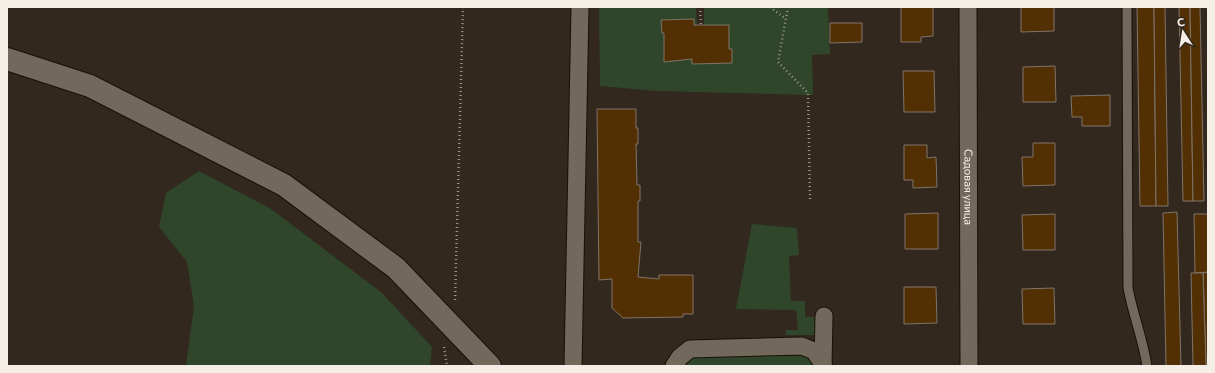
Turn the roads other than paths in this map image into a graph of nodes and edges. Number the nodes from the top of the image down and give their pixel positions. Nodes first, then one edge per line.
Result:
1 (580, 7) edge
2 (968, 7) edge
3 (1127, 7) edge
4 (7, 59) edge
5 (824, 316) dead end
6 (823, 365) edge
7 (490, 366) edge
8 (573, 366) edge
9 (674, 366) edge
10 (969, 366) edge
11 (1147, 366) edge

1 - 8 street
2 - 10 street, Садовая улица
3 - 11 lane
4 - 7 main road
5 - 6 street
6 - 9 street

